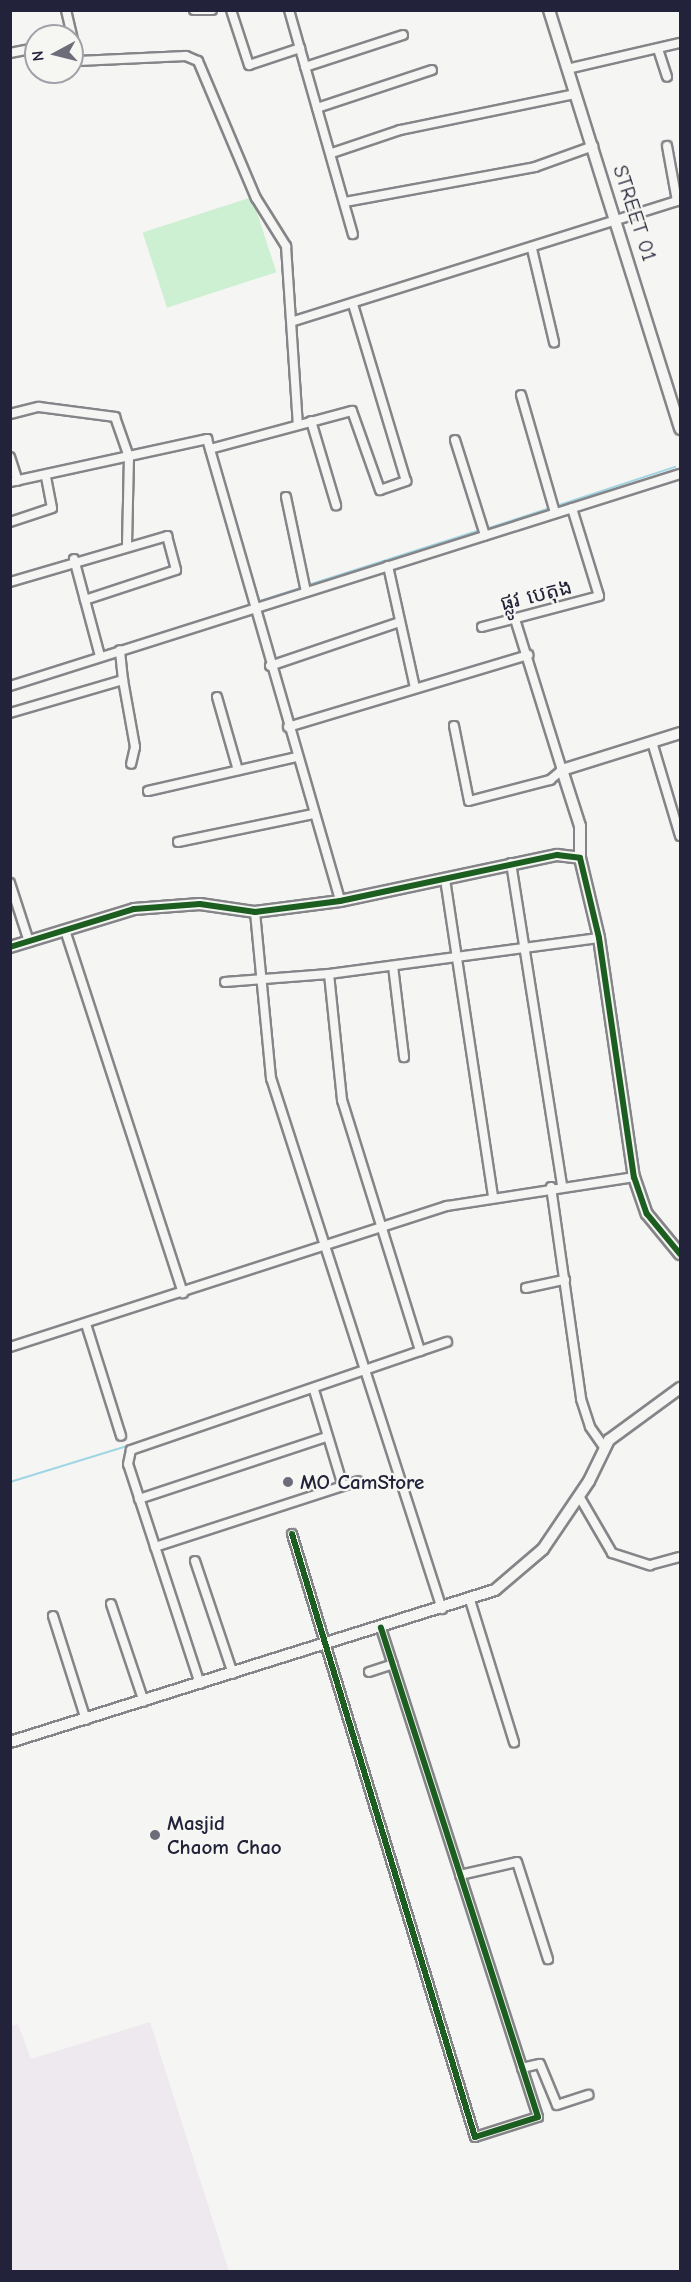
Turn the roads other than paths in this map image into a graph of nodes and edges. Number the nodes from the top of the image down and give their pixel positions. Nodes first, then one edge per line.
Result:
1 (194, 10) edge
2 (212, 10) edge
3 (231, 10) edge
4 (289, 10) edge
5 (549, 10) edge
6 (403, 35) dead end
7 (681, 43) edge
8 (300, 48) junction
9 (658, 48) junction
10 (84, 61) edge
11 (305, 67) junction
12 (567, 69) junction
13 (432, 70) dead end
14 (667, 77) dead end
15 (575, 94) junction
16 (317, 108) junction
17 (593, 146) junction
18 (667, 146) dead end
19 (332, 153) junction
20 (679, 201) edge
21 (345, 202) junction
22 (618, 220) junction
23 (353, 234) dead end
24 (532, 249) junction
25 (353, 304) junction
26 (294, 321) junction
27 (554, 342) dead end
28 (521, 395) dead end
29 (10, 414) edge
30 (311, 421) junction
31 (298, 425) junction
32 (681, 429) edge
33 (455, 440) dead end
34 (210, 449) junction
35 (10, 457) edge
36 (129, 457) junction
37 (681, 474) edge
38 (46, 476) junction
39 (14, 482) edge
40 (286, 498) dead end
41 (336, 505) dead end
42 (553, 508) junction
43 (572, 508) junction
44 (10, 522) edge
45 (485, 534) junction
46 (127, 544) junction
47 (74, 560) junction
48 (388, 566) junction
49 (10, 582) edge
50 (306, 588) junction
51 (85, 600) junction
52 (254, 609) junction
53 (515, 619) junction
54 (400, 622) junction
55 (482, 627) dead end
56 (120, 650) junction
57 (528, 655) junction
58 (100, 656) junction
59 (270, 666) junction
60 (123, 680) junction
61 (10, 686) edge
62 (415, 688) junction
63 (217, 697) dead end
64 (10, 713) edge
65 (454, 726) dead end
66 (288, 727) junction
67 (681, 734) edge
68 (652, 742) junction
69 (297, 757) junction
70 (131, 764) dead end
71 (238, 770) junction
72 (562, 770) junction
73 (148, 791) dead end
74 (313, 814) junction
75 (681, 836) edge
76 (178, 842) dead end
77 (580, 858) junction
78 (511, 863) junction
79 (445, 879) junction
80 (10, 883) edge
81 (340, 901) junction
82 (255, 912) junction
83 (65, 930) junction
84 (599, 938) junction
85 (29, 942) junction
86 (10, 948) edge
87 (525, 948) junction
88 (456, 957) junction
89 (393, 966) junction
90 (329, 974) junction
91 (265, 979) junction
92 (225, 982) dead end
93 (404, 1057) dead end
94 (634, 1177) junction
95 (562, 1186) junction
96 (551, 1188) junction
97 (493, 1196) junction
98 (381, 1227) junction
99 (322, 1245) junction
100 (681, 1254) edge
101 (565, 1280) junction
102 (526, 1288) dead end
103 (183, 1293) junction
104 (86, 1324) junction
105 (447, 1342) dead end
106 (10, 1347) edge
107 (420, 1351) junction
108 (367, 1370) junction
109 (681, 1388) edge
110 (314, 1390) junction
111 (121, 1436) dead end
112 (327, 1437) junction
113 (604, 1448) junction
114 (358, 1481) dead end
115 (343, 1486) junction
116 (579, 1496) junction
117 (139, 1499) junction
118 (292, 1534) dead end
119 (155, 1547) junction
120 (681, 1557) edge
121 (195, 1561) dead end
122 (470, 1600) junction
123 (111, 1604) dead end
124 (442, 1609) junction
125 (53, 1616) dead end
126 (381, 1628) junction
127 (325, 1646) junction
128 (393, 1665) junction
129 (369, 1672) dead end
130 (233, 1674) junction
131 (200, 1684) junction
132 (144, 1702) junction
133 (86, 1720) junction
134 (10, 1742) edge
135 (514, 1742) dead end
136 (460, 1875) junction
137 (548, 1959) dead end
138 (522, 2068) junction
139 (588, 2095) dead end

1 - 2 street
3 - 8 street
4 - 8 street
5 - 12 street, STREET 01
6 - 11 street
7 - 9 street
8 - 11 street
9 - 12 street
9 - 14 street
10 - 26 street
11 - 16 street
12 - 15 street, STREET 01
13 - 16 street
15 - 17 street, STREET 01
15 - 19 street
16 - 19 street
17 - 21 street
17 - 22 street, STREET 01
18 - 20 street
19 - 21 street
20 - 22 street
21 - 23 street
22 - 24 street
22 - 32 street, STREET 01
24 - 25 street
24 - 27 street
25 - 26 street
25 - 30 street
26 - 31 street
28 - 42 street
29 - 36 street
30 - 31 street
30 - 41 street
31 - 34 street
33 - 45 street
34 - 36 street
34 - 52 street
35 - 39 street
36 - 38 street
36 - 46 street
37 - 43 street
38 - 39 street
38 - 44 street
40 - 50 street
42 - 43 street
42 - 45 street
43 - 53 street, ផ្លូវ បេតុង
45 - 48 street
46 - 47 street
46 - 51 street
47 - 49 street
47 - 51 street
48 - 50 street
48 - 54 street
50 - 52 street
51 - 58 street
52 - 56 street
52 - 59 street
53 - 55 street, ផ្លូវ បេតុង
53 - 57 street
54 - 59 street
54 - 62 street
56 - 58 street
56 - 60 street
57 - 62 street
57 - 72 street
58 - 61 street
59 - 66 street
60 - 64 street
60 - 70 street
62 - 66 street
63 - 71 street
65 - 72 street
66 - 69 street
67 - 68 street
68 - 72 street
68 - 75 street
69 - 71 street
69 - 74 street
71 - 73 street
72 - 77 street
74 - 76 street
74 - 81 street
77 - 78 street
77 - 84 street
78 - 79 street
78 - 87 street
79 - 81 street
79 - 88 street
80 - 85 street
81 - 82 street
82 - 83 street
82 - 91 street
83 - 85 street
83 - 103 street
84 - 87 street
84 - 94 street
85 - 86 street
87 - 88 street
87 - 95 street
88 - 89 street
88 - 97 street
89 - 90 street
89 - 93 street
90 - 91 street
90 - 98 street
91 - 92 street
91 - 99 street
94 - 95 street
94 - 100 street
95 - 96 street
96 - 97 street
96 - 101 street
97 - 98 street
98 - 99 street
98 - 107 street
99 - 103 street
99 - 108 street
101 - 102 street
101 - 113 street
103 - 104 street
104 - 106 street
104 - 111 street
105 - 107 street
107 - 108 street
108 - 110 street
108 - 124 street
109 - 113 street
110 - 112 street
110 - 117 street
112 - 115 street
112 - 117 street
113 - 116 street
114 - 115 street
115 - 119 street
116 - 120 street
116 - 122 street
117 - 119 street
118 - 127 street
119 - 131 street
121 - 130 street
122 - 124 street
122 - 135 street
123 - 132 street
124 - 126 street
125 - 133 street
126 - 127 street
126 - 128 street
127 - 130 street
127 - 138 street
128 - 129 street
128 - 136 street
130 - 131 street
131 - 132 street
132 - 133 street
133 - 134 street
136 - 137 street
136 - 138 street
138 - 139 street

